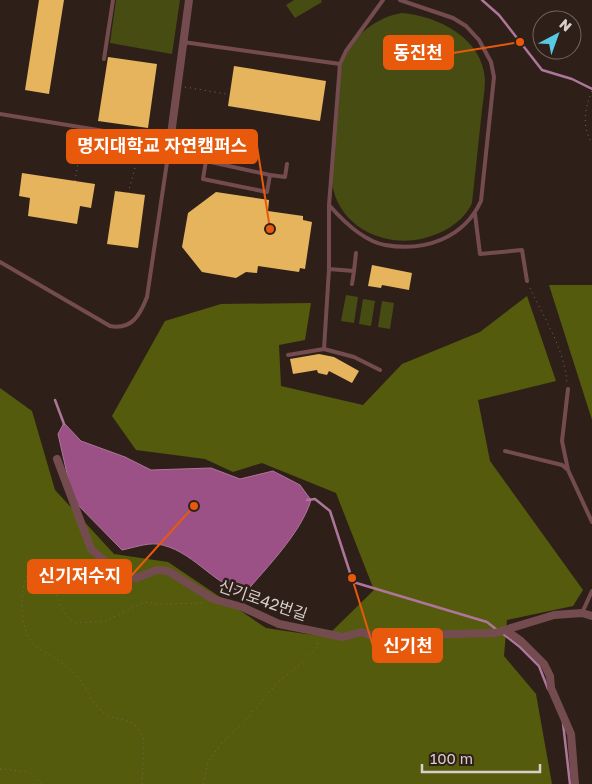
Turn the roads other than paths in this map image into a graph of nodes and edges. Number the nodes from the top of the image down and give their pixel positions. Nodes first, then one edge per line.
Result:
1 (113, 0) edge
2 (190, 0) edge
3 (383, 0) edge
4 (400, 0) edge
5 (183, 42) junction
6 (104, 59) dead end
7 (340, 64) junction
8 (0, 114) edge
9 (170, 142) junction
10 (206, 160) junction
11 (287, 164) dead end
12 (270, 175) junction
13 (329, 205) junction
14 (475, 214) junction
15 (356, 253) dead end
16 (0, 262) edge
17 (329, 269) junction
18 (354, 271) junction
19 (527, 281) road end
20 (352, 284) dead end
21 (324, 349) junction
22 (288, 355) dead end
23 (380, 370) dead end
24 (568, 389) road end
25 (505, 451) dead end
26 (57, 459) dead end
27 (568, 470) junction
28 (592, 522) edge
29 (592, 591) edge
30 (582, 613) junction
31 (592, 616) edge
32 (507, 631) junction
33 (575, 784) edge

1 - 6 lane
2 - 5 street
3 - 7 lane
4 - 14 lane
5 - 7 lane
5 - 9 street
7 - 13 lane
8 - 9 lane
9 - 10 lane
9 - 16 lane
10 - 12 lane
10 - 12 lane
11 - 12 lane
13 - 14 lane
13 - 17 lane
14 - 19 lane
15 - 18 lane
17 - 18 lane
17 - 21 lane
18 - 20 lane
21 - 22 lane
21 - 23 lane
24 - 27 lane
25 - 27 lane
26 - 32 street, 신기로42번길
27 - 28 lane
29 - 30 lane
30 - 31 street, 신기로42번길
30 - 32 street, 신기로42번길
32 - 33 street

